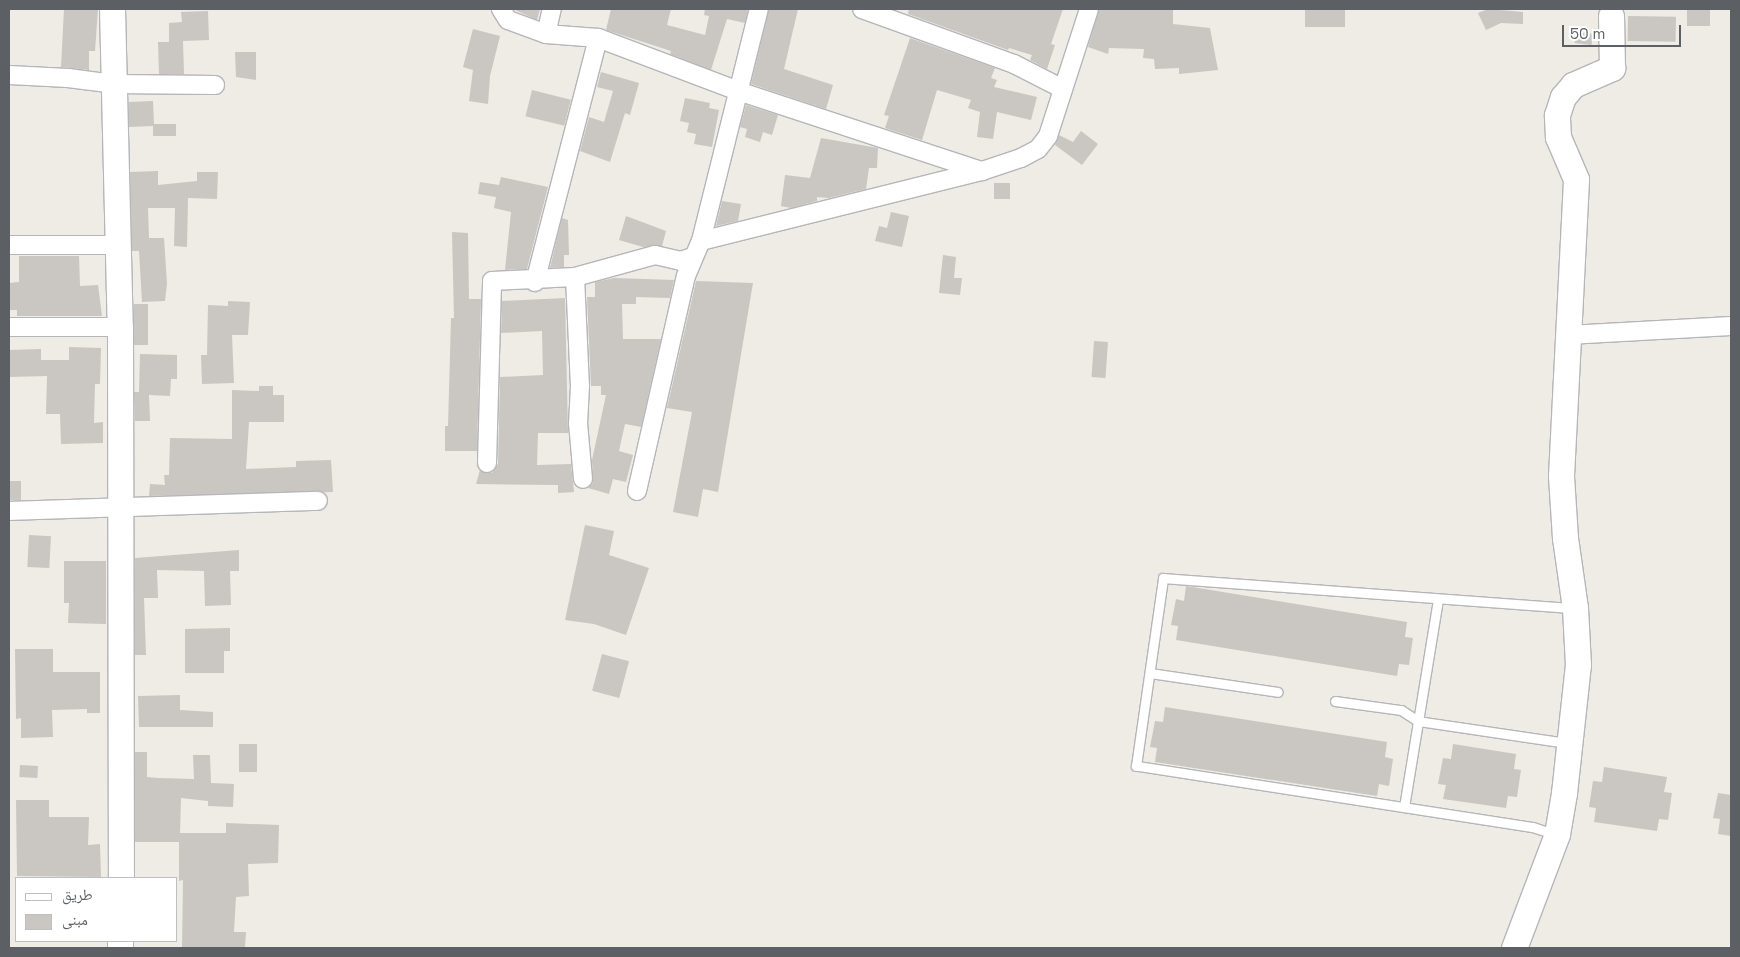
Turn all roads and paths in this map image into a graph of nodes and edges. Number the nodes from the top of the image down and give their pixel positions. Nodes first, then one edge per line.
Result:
1 (112, 9) edge
2 (501, 9) edge
3 (552, 9) edge
4 (759, 9) edge
5 (862, 9) edge
6 (1089, 9) edge
7 (1611, 13) edge
8 (546, 34) junction
9 (598, 38) junction
10 (9, 75) edge
11 (114, 84) junction
12 (215, 85) dead end
13 (1063, 89) junction
14 (738, 91) junction
15 (982, 171) junction
16 (701, 241) junction
17 (116, 244) junction
18 (9, 245) edge
19 (692, 257) junction
20 (575, 278) junction
21 (535, 282) junction
22 (1731, 326) edge
23 (9, 327) edge
24 (120, 327) junction
25 (1568, 335) junction
26 (487, 463) dead end
27 (583, 479) dead end
28 (637, 491) dead end
29 (318, 501) dead end
30 (121, 508) junction
31 (9, 511) edge
32 (1438, 600) junction
33 (1576, 608) junction
34 (1150, 673) junction
35 (1278, 692) dead end
36 (1335, 701) dead end
37 (1418, 722) junction
38 (1570, 744) junction
39 (1404, 808) junction
40 (1557, 834) junction
41 (120, 877) edge
42 (1514, 948) edge

1 - 11 street
2 - 8 street
3 - 8 street
4 - 14 street
5 - 13 street
6 - 13 street
7 - 25 street
8 - 9 street
9 - 14 street
9 - 21 street
10 - 11 street
11 - 12 street
11 - 17 street
13 - 15 street
14 - 15 street
14 - 16 street
15 - 16 street
16 - 19 street
17 - 18 street
17 - 24 street
19 - 20 street
19 - 28 street
20 - 21 street
20 - 27 street
21 - 26 street
22 - 25 street
23 - 24 street
24 - 30 street
25 - 33 street
29 - 30 street
30 - 31 street
30 - 41 street
32 - 33 lane
32 - 34 lane
32 - 37 lane
33 - 38 street
34 - 35 lane
34 - 39 lane
36 - 37 lane
37 - 38 lane
37 - 39 lane
38 - 40 street
39 - 40 lane
40 - 42 street

